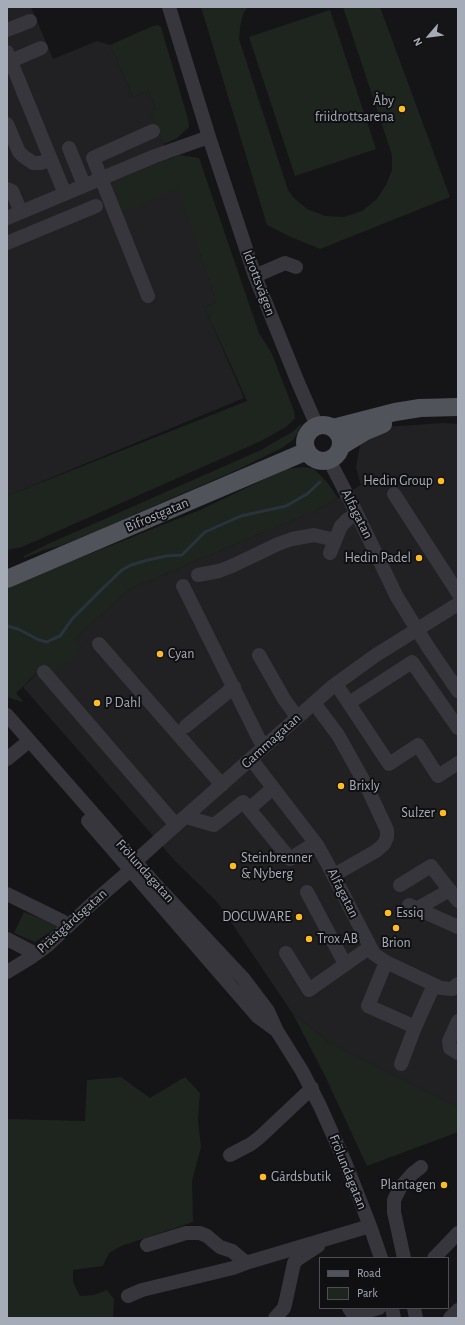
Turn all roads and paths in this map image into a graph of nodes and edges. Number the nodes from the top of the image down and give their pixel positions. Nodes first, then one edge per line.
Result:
1 (169, 7) edge
2 (30, 21) dead end
3 (7, 30) edge
4 (41, 48) dead end
5 (10, 64) edge
6 (7, 124) edge
7 (153, 131) dead end
8 (209, 137) junction
9 (69, 148) dead end
10 (51, 160) junction
11 (102, 178) junction
12 (84, 185) junction
13 (7, 189) edge
14 (65, 194) junction
15 (96, 206) dead end
16 (21, 212) junction
17 (7, 218) edge
18 (7, 243) edge
19 (296, 267) dead end
20 (255, 276) junction
21 (148, 296) dead end
22 (458, 407) edge
23 (458, 416) edge
24 (325, 427) junction
25 (341, 446) junction
26 (307, 451) junction
27 (329, 460) junction
28 (394, 494) dead end
29 (357, 514) junction
30 (335, 540) junction
31 (330, 553) dead end
32 (198, 575) dead end
33 (7, 579) edge
34 (182, 586) dead end
35 (458, 593) edge
36 (458, 604) edge
37 (418, 630) junction
38 (99, 644) dead end
39 (259, 655) dead end
40 (44, 672) dead end
41 (336, 684) junction
42 (234, 687) junction
43 (458, 691) edge
44 (314, 703) junction
45 (349, 703) junction
46 (7, 715) edge
47 (297, 717) junction
48 (186, 726) dead end
49 (7, 727) edge
50 (458, 728) edge
51 (26, 743) junction
52 (264, 747) junction
53 (7, 759) edge
54 (251, 759) junction
55 (458, 763) edge
56 (222, 785) junction
57 (273, 788) junction
58 (249, 809) junction
59 (181, 821) junction
60 (315, 843) junction
61 (133, 865) junction
62 (334, 875) junction
63 (400, 885) dead end
64 (307, 892) dead end
65 (7, 894) edge
66 (454, 895) edge
67 (68, 926) junction
68 (458, 926) edge
69 (7, 939) edge
70 (370, 947) junction
71 (286, 953) dead end
72 (36, 954) junction
73 (386, 962) junction
74 (345, 964) junction
75 (7, 972) edge
76 (434, 985) junction
77 (456, 990) edge
78 (458, 1021) edge
79 (415, 1027) junction
80 (458, 1053) edge
81 (401, 1064) dead end
82 (312, 1088) junction
83 (230, 1155) dead end
84 (421, 1167) dead end
85 (370, 1226) junction
86 (458, 1233) edge
87 (328, 1239) junction
88 (147, 1245) dead end
89 (381, 1257) edge
90 (404, 1257) edge
91 (435, 1257) edge
92 (249, 1262) junction
93 (128, 1296) dead end
94 (350, 1309) edge
95 (374, 1309) edge
96 (458, 1310) edge
97 (275, 1318) edge
98 (450, 1318) edge

1 - 8 street, Idrottsvägen
2 - 3 street
4 - 5 street
5 - 10 street
6 - 10 street
7 - 11 street
8 - 11 street
8 - 20 street, Idrottsvägen
9 - 12 street
10 - 14 street
11 - 12 street
11 - 21 street
12 - 14 street
13 - 16 street
14 - 16 street
15 - 18 street
16 - 17 street
19 - 20 street
20 - 24 street, Idrottsvägen
22 - 24 main road
23 - 25 main road
24 - 25 main road
24 - 26 main road
25 - 27 main road
26 - 27 main road
26 - 33 main road, Bifrostgatan
27 - 29 street, Alfagatan
28 - 35 street
29 - 30 street
29 - 37 street, Alfagatan
30 - 31 street
30 - 32 street
34 - 42 street
36 - 37 street, Gammagatan
37 - 41 street, Gammagatan
37 - 43 street, Alfagatan
38 - 56 street
39 - 47 street
40 - 59 street
41 - 44 street, Gammagatan
41 - 45 street
42 - 48 street
42 - 52 street
44 - 47 street, Gammagatan
44 - 62 street
45 - 50 street
45 - 55 street
46 - 51 street, Frölundagatan
47 - 52 street, Gammagatan
49 - 51 street, Frölundagatan
51 - 53 street
51 - 61 street, Frölundagatan
52 - 54 street, Gammagatan
54 - 56 street, Gammagatan
54 - 57 street, Alfagatan
56 - 59 street, Gammagatan
57 - 58 street
57 - 60 street, Alfagatan
58 - 59 street
58 - 60 street
59 - 61 street, Gammagatan
60 - 62 street, Alfagatan
61 - 67 street, Prästgårdsgatan
61 - 82 street, Frölundagatan
62 - 70 street, Alfagatan
63 - 66 street
64 - 74 street
65 - 67 street
66 - 68 street
67 - 72 street, Prästgårdsgatan
69 - 72 street
70 - 73 street, Alfagatan
70 - 74 street
71 - 74 street
72 - 75 street, Prästgårdsgatan
73 - 76 street, Alfagatan
73 - 79 street
76 - 77 street, Alfagatan
76 - 79 street
78 - 80 street
79 - 81 street
82 - 83 street
82 - 85 street, Frölundagatan
84 - 90 street
85 - 87 street
85 - 89 street, Frölundagatan
86 - 91 street
87 - 92 street
87 - 97 street
88 - 92 street
92 - 93 street
94 - 95 street
96 - 98 street

